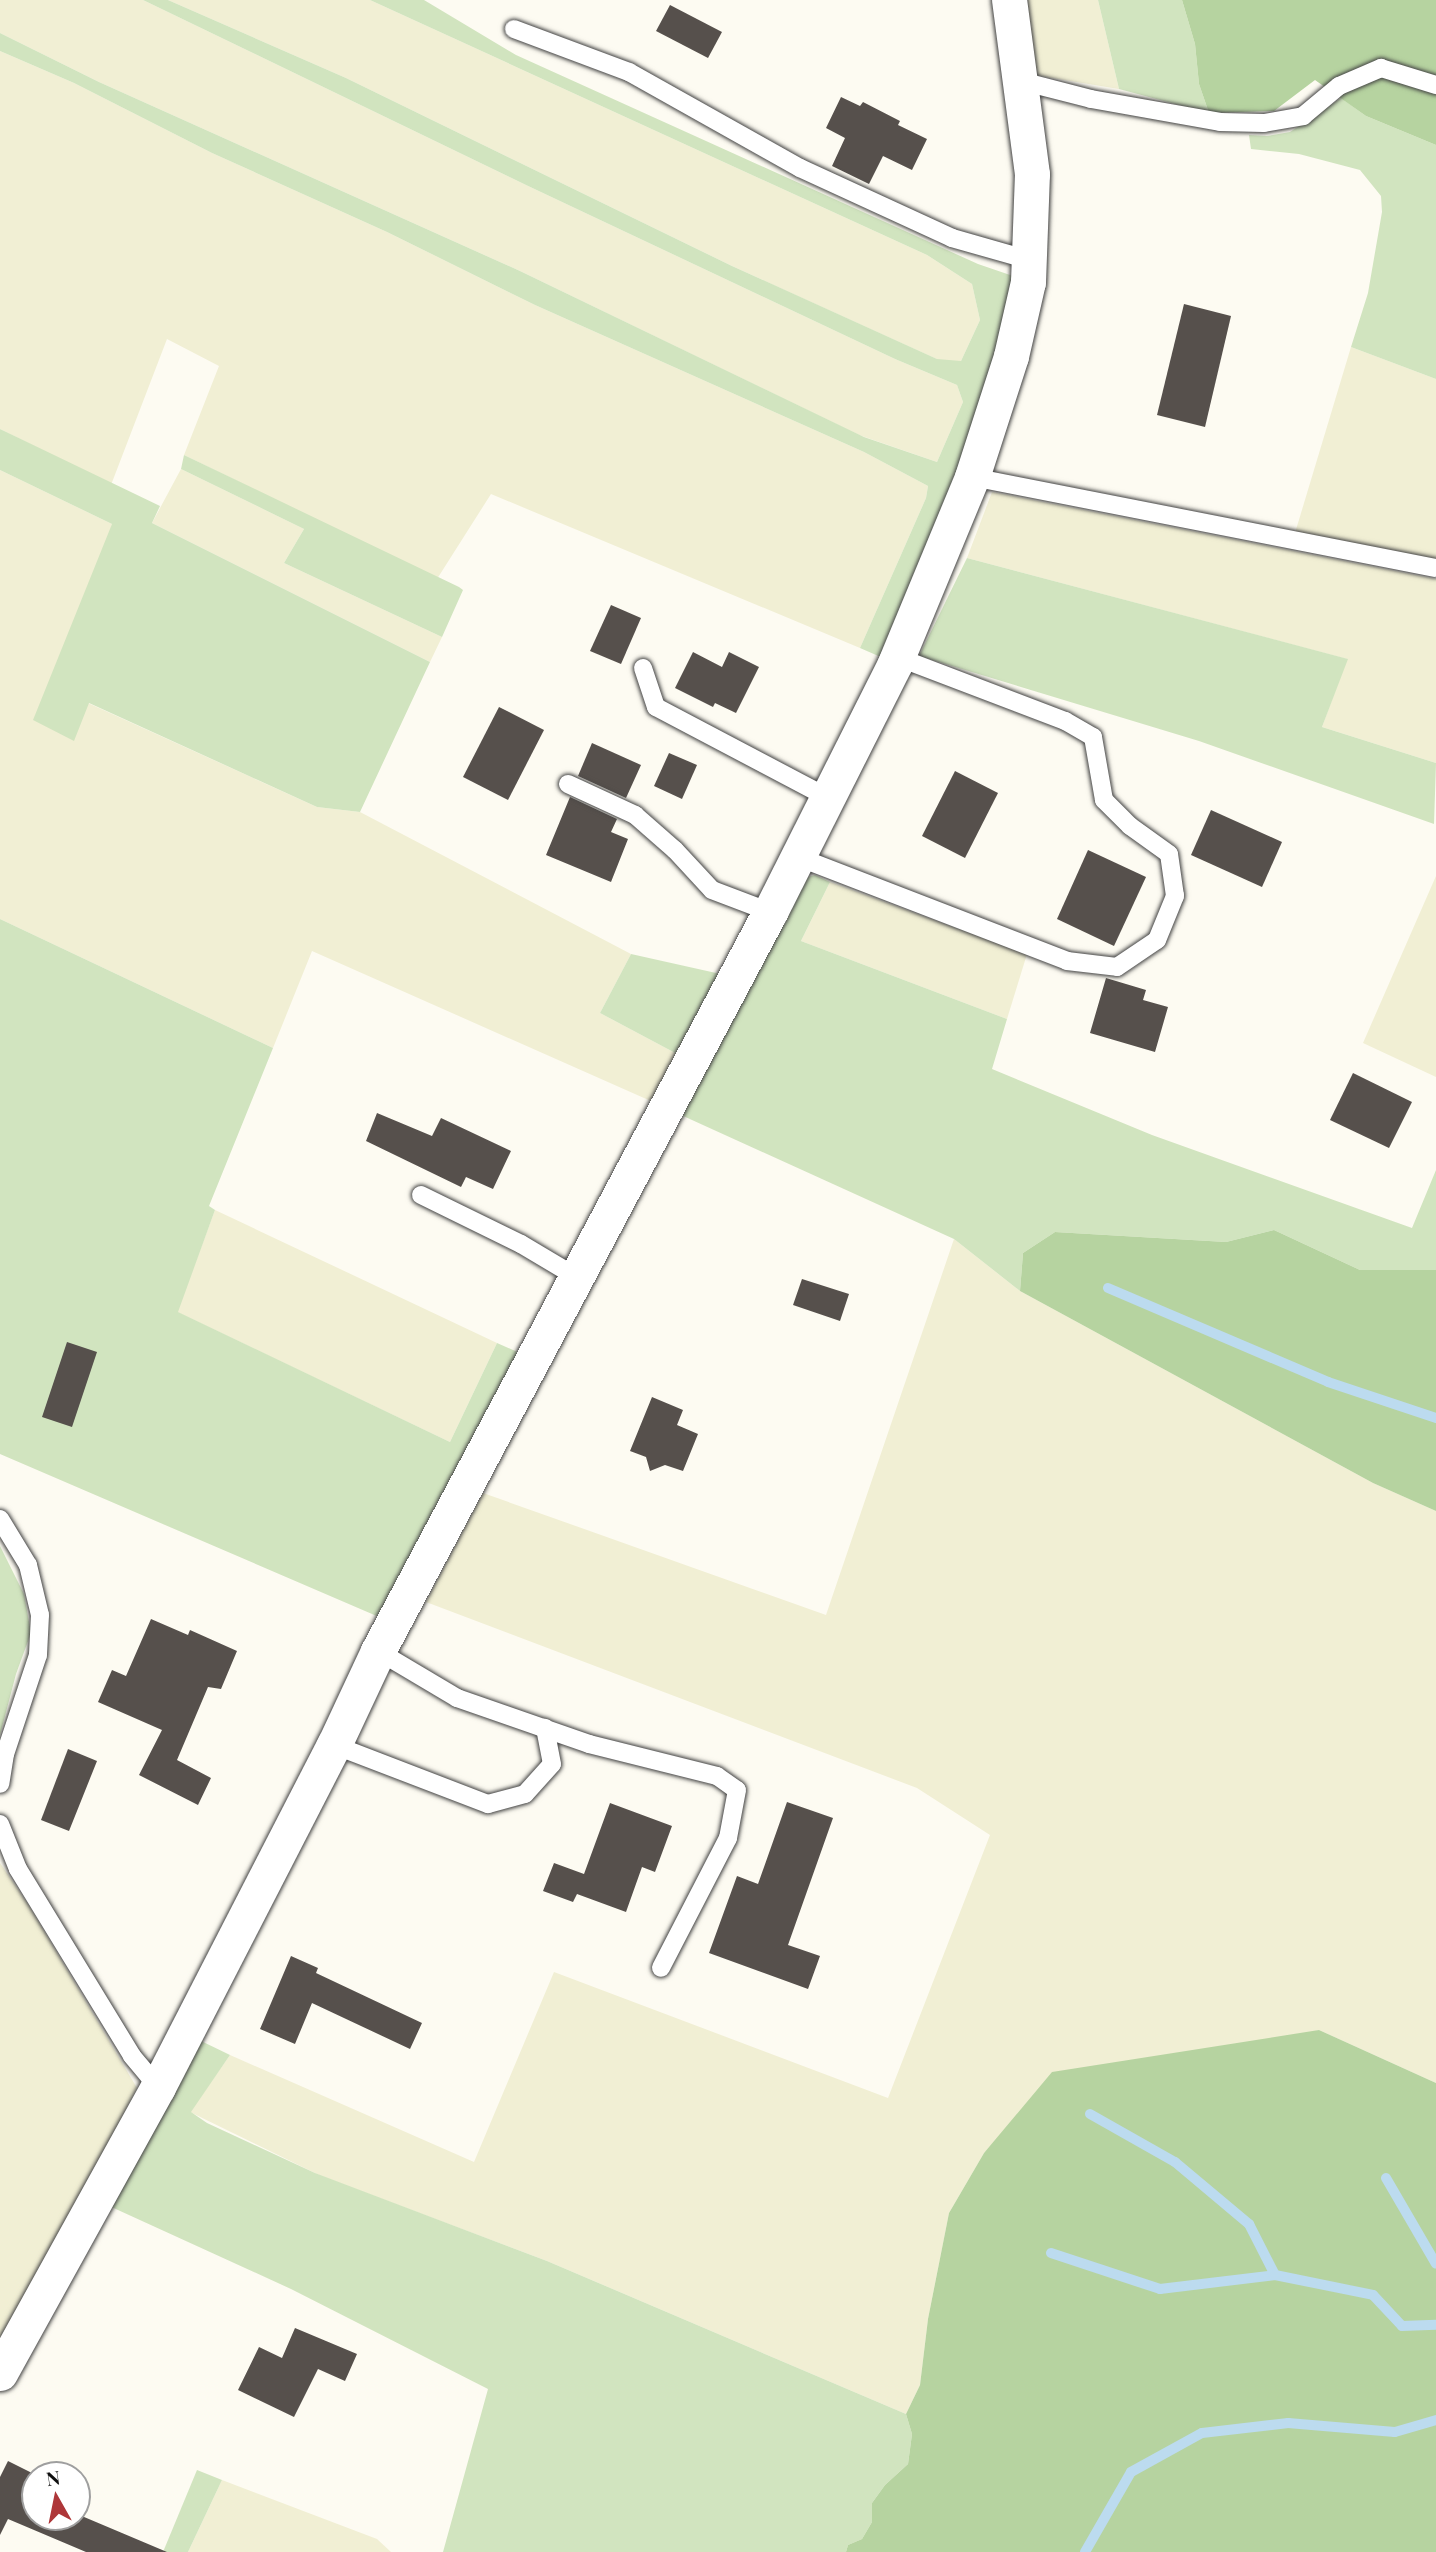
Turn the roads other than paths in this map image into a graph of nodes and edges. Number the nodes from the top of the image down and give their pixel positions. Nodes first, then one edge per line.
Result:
1 (1009, 0) edge
2 (514, 29) dead end
3 (1021, 81) junction
4 (1436, 85) edge
5 (1029, 260) junction
6 (972, 477) junction
7 (1436, 568) edge
8 (897, 657) junction
9 (643, 668) dead end
10 (568, 784) dead end
11 (827, 797) junction
12 (798, 856) junction
13 (770, 912) junction
14 (421, 1195) dead end
15 (578, 1278) junction
16 (0, 1519) edge
17 (378, 1651) junction
18 (545, 1728) junction
19 (334, 1745) junction
20 (0, 1784) edge
21 (0, 1824) edge
22 (661, 1968) dead end
23 (158, 2087) junction
24 (0, 2373) edge

1 - 3 street
2 - 5 lane
3 - 4 lane
3 - 5 street
5 - 6 street
6 - 7 lane
6 - 8 street
8 - 11 street
8 - 12 lane
9 - 11 lane
10 - 13 lane
11 - 12 street
12 - 13 street
13 - 15 street
14 - 15 lane
15 - 17 street
16 - 20 lane
17 - 18 lane
17 - 19 street
18 - 19 lane
18 - 22 lane
19 - 23 street
21 - 23 lane
23 - 24 street

